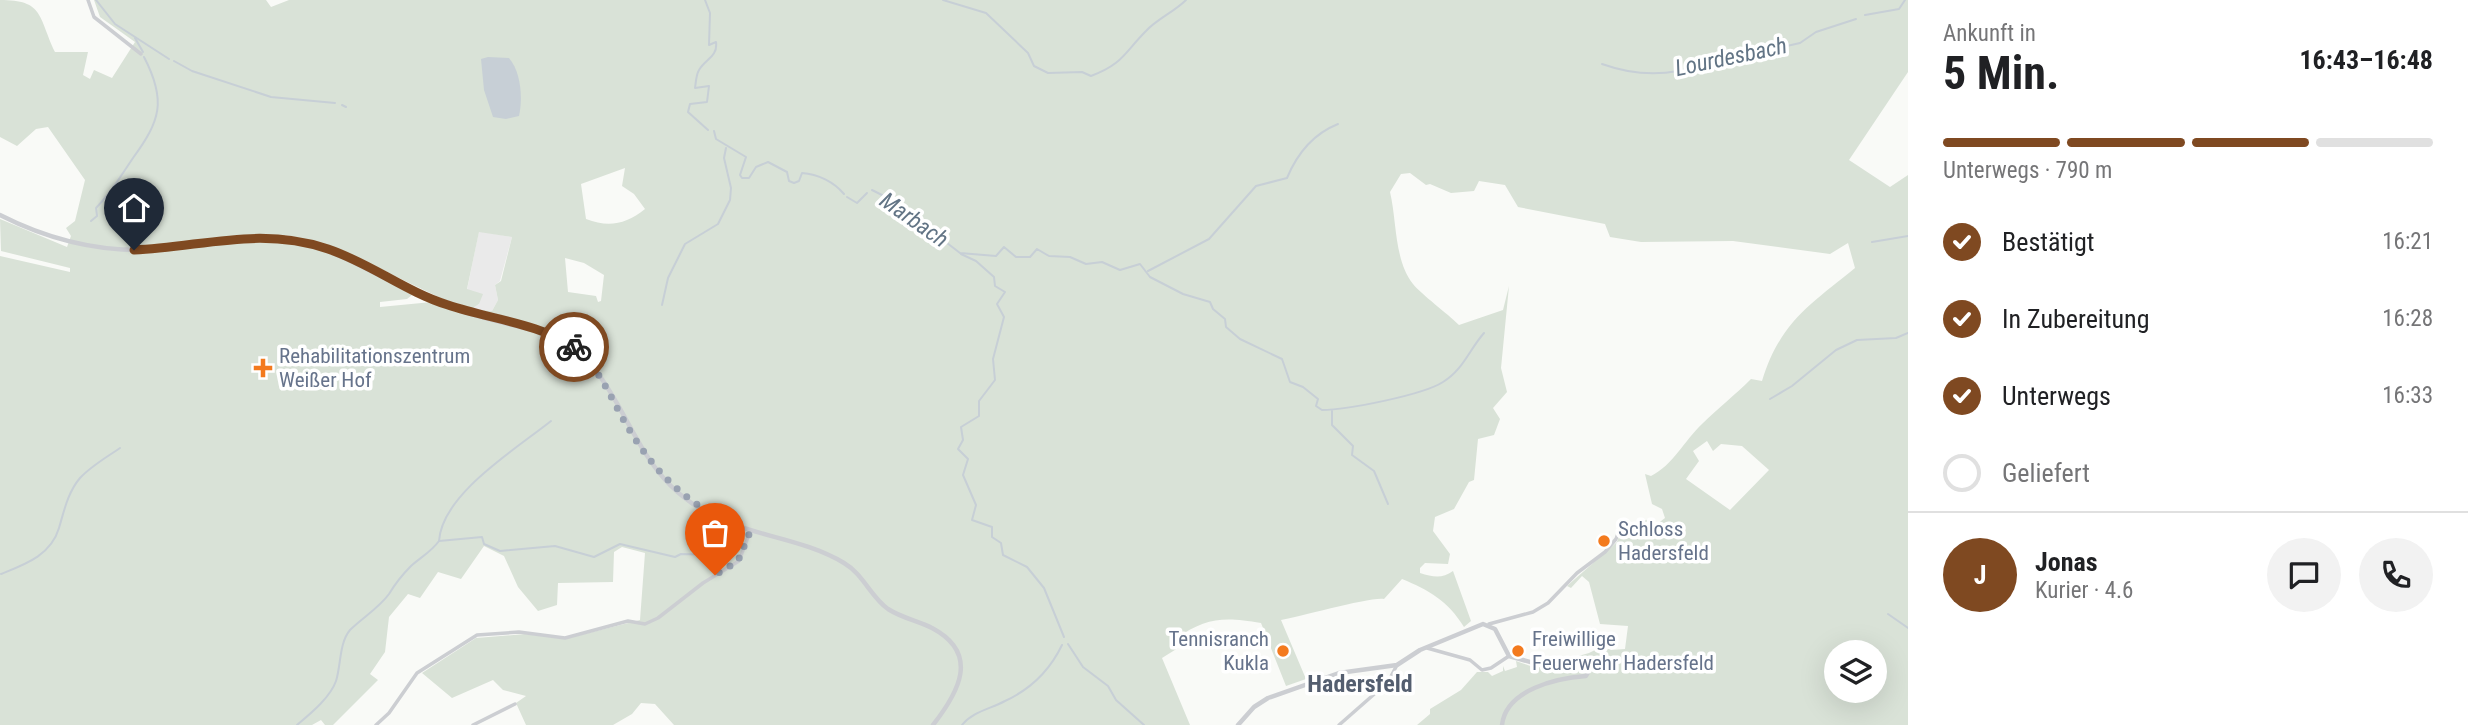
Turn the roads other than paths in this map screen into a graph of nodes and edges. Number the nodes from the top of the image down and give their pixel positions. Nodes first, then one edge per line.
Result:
1 (88, 0) edge
2 (141, 54) dead end
3 (0, 215) edge
4 (1620, 528) dead end
5 (750, 532) junction
6 (1489, 624) junction
7 (1427, 649) junction
8 (1510, 656) junction
9 (1397, 665) junction
10 (515, 704) dead end
11 (376, 725) edge
12 (472, 725) edge
13 (933, 725) edge
14 (1238, 725) edge
15 (1339, 725) edge
16 (1502, 725) edge

1 - 2 street
3 - 5 street
4 - 6 street
5 - 11 street
5 - 13 street
6 - 7 street
6 - 8 street
7 - 8 street
7 - 9 street
8 - 16 street
9 - 14 street
9 - 15 street
10 - 12 street

